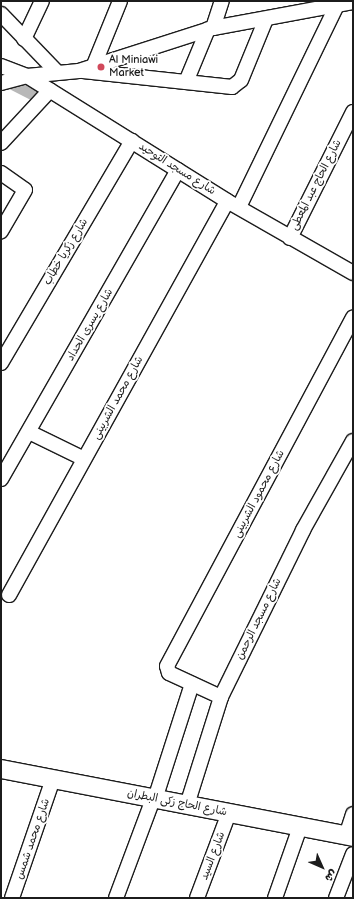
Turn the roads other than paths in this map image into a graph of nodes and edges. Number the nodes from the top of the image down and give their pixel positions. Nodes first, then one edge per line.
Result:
1 (42, 1) edge
2 (120, 1) edge
3 (222, 1) edge
4 (353, 2) edge
5 (336, 7) junction
6 (1, 14) edge
7 (266, 19) junction
8 (210, 29) junction
9 (24, 39) junction
10 (94, 65) junction
11 (1, 66) edge
12 (79, 71) junction
13 (57, 72) junction
14 (27, 76) junction
15 (3, 82) edge
16 (186, 82) junction
17 (50, 90) junction
18 (353, 112) edge
19 (132, 141) junction
20 (1, 143) edge
21 (178, 170) junction
22 (1, 173) edge
23 (233, 204) junction
24 (1, 231) edge
25 (290, 238) junction
26 (353, 273) edge
27 (353, 318) edge
28 (1, 363) edge
29 (29, 432) junction
30 (353, 441) edge
31 (84, 459) junction
32 (1, 479) edge
33 (9, 595) dead end
34 (192, 684) junction
35 (221, 697) junction
36 (1, 769) edge
37 (53, 779) junction
38 (154, 799) junction
39 (187, 805) junction
40 (229, 813) junction
41 (353, 814) edge
42 (300, 827) junction
43 (350, 837) edge
44 (353, 854) edge
45 (12, 898) edge
46 (116, 898) edge
47 (197, 898) edge
48 (275, 898) edge
49 (336, 898) edge

1 - 9 street
2 - 10 street
3 - 8 street
4 - 5 street
5 - 7 street
5 - 23 street, شارع محمد الشربينى
6 - 9 street
7 - 8 street
7 - 16 street
8 - 10 street
8 - 16 street
9 - 13 street
10 - 12 street
11 - 14 street, شارع مسجد التوحيد
12 - 13 street
12 - 16 street
13 - 14 street
14 - 15 street
14 - 17 street, شارع مسجد التوحيد
17 - 19 street, شارع مسجد التوحيد
17 - 20 street
18 - 25 street, شارع الحاج عبد المعطى
19 - 21 street, شارع مسجد التوحيد
19 - 28 street, شارع زكريا خطاب
21 - 23 street, شارع مسجد التوحيد
21 - 29 street, شارع يسرى الحداد
22 - 24 street
23 - 25 street, شارع مسجد التوحيد
23 - 31 street, شارع محمد الشربينى
25 - 26 street, شارع مسجد التوحيد
27 - 34 street, شارع محمود الشربينى
29 - 31 street
29 - 32 street, شارع يسرى الحداد
30 - 35 street, شارع مسجد الرحمن
31 - 33 street, شارع محمد الشربينى
34 - 35 street
34 - 38 street
35 - 39 street, شارع مسجد الرحمن
36 - 37 street, شارع الحاج زكى البطران
37 - 38 street, شارع الحاج زكى البطران
37 - 45 street, شارع محمد شمس
38 - 39 street, شارع الحاج زكى البطران
38 - 46 street
39 - 40 street, شارع الحاج زكى البطران
40 - 42 street, شارع الحاج زكى البطران
40 - 47 street, شارع السيد
41 - 43 street
42 - 43 street, شارع الحاج زكى البطران
42 - 48 street
44 - 49 street

